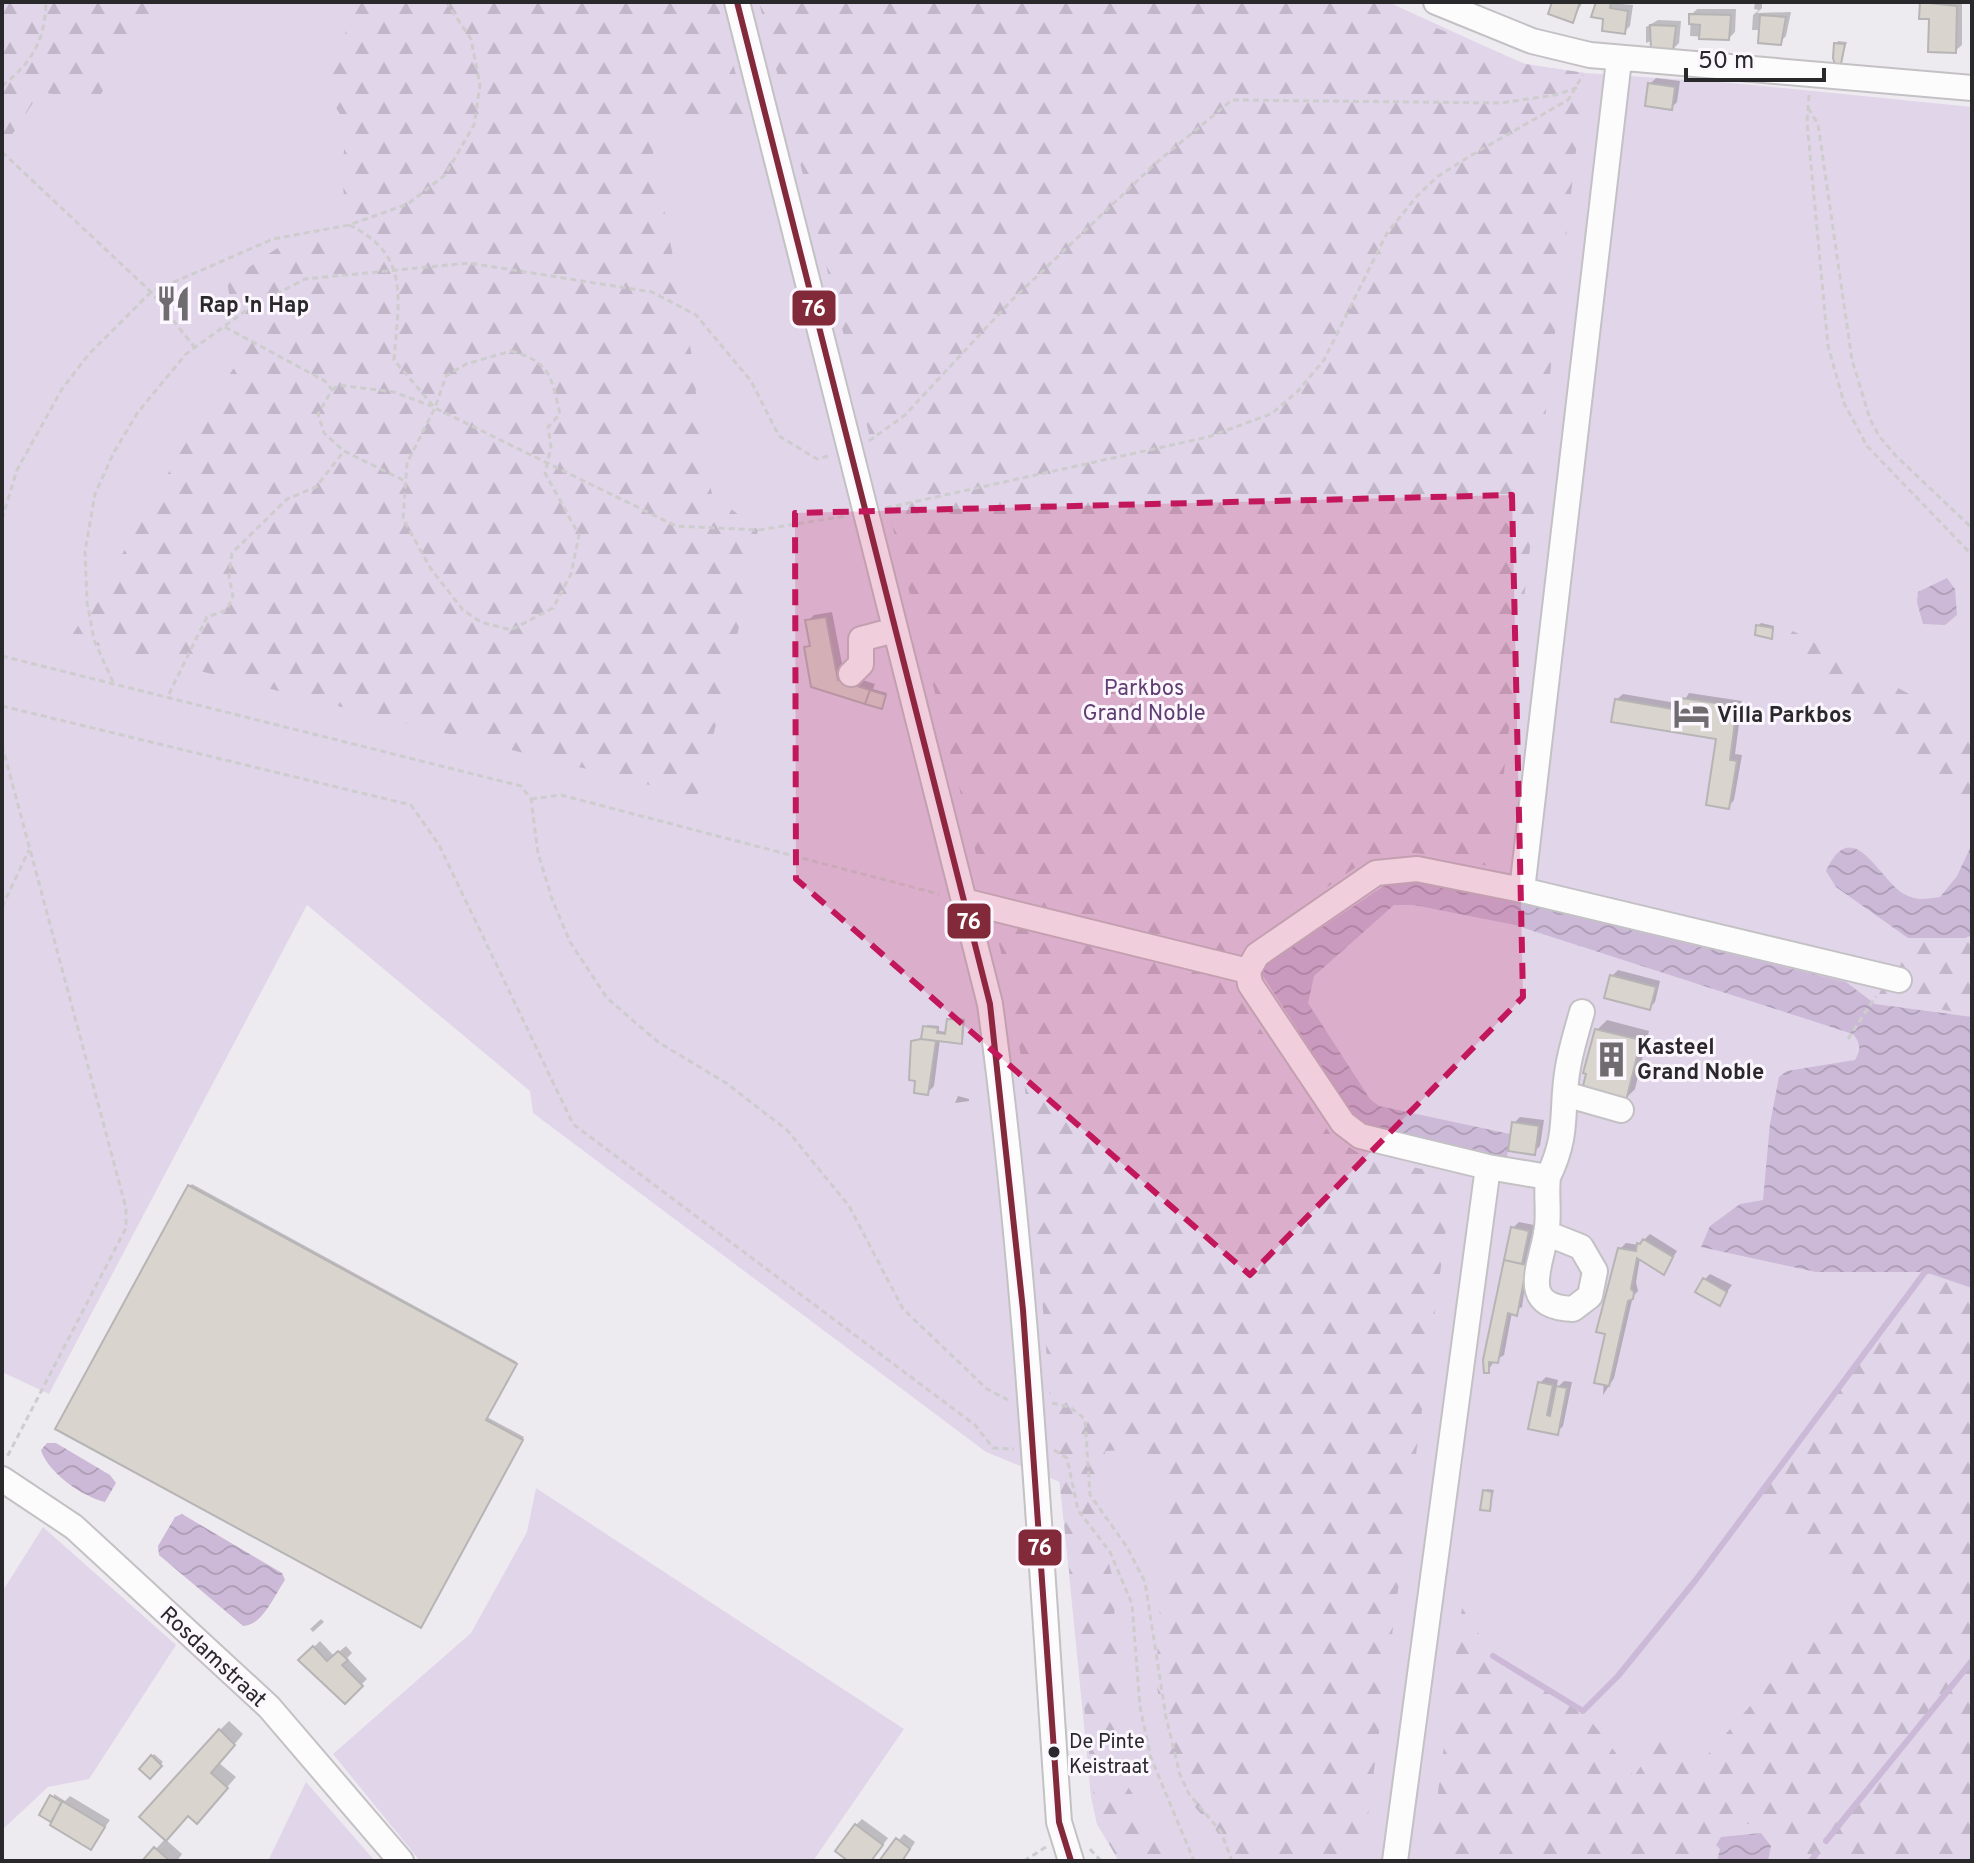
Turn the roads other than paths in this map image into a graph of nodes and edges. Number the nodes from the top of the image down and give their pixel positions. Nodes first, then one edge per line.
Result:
1 (737, 2) edge
2 (1436, 2) edge
3 (1619, 60) junction
4 (1972, 88) edge
5 (895, 630) junction
6 (851, 674) dead end
7 (1522, 890) junction
8 (964, 901) junction
9 (1248, 971) junction
10 (1899, 980) dead end
11 (1582, 1012) dead end
12 (1565, 1094) junction
13 (1621, 1110) dead end
14 (1488, 1167) junction
15 (1548, 1177) junction
16 (1546, 1233) dead end
17 (2, 1479) edge
18 (1059, 1847) edge
19 (401, 1861) edge
20 (1395, 1861) edge

1 - 5 street
2 - 3 street
3 - 4 street
3 - 7 street
5 - 6 street
5 - 8 street
7 - 9 street
7 - 10 street
8 - 9 street
8 - 18 street
9 - 14 street
11 - 12 street
12 - 13 street
12 - 15 street
14 - 15 street
14 - 20 street
15 - 16 street
17 - 19 street, Rosdamstraat

